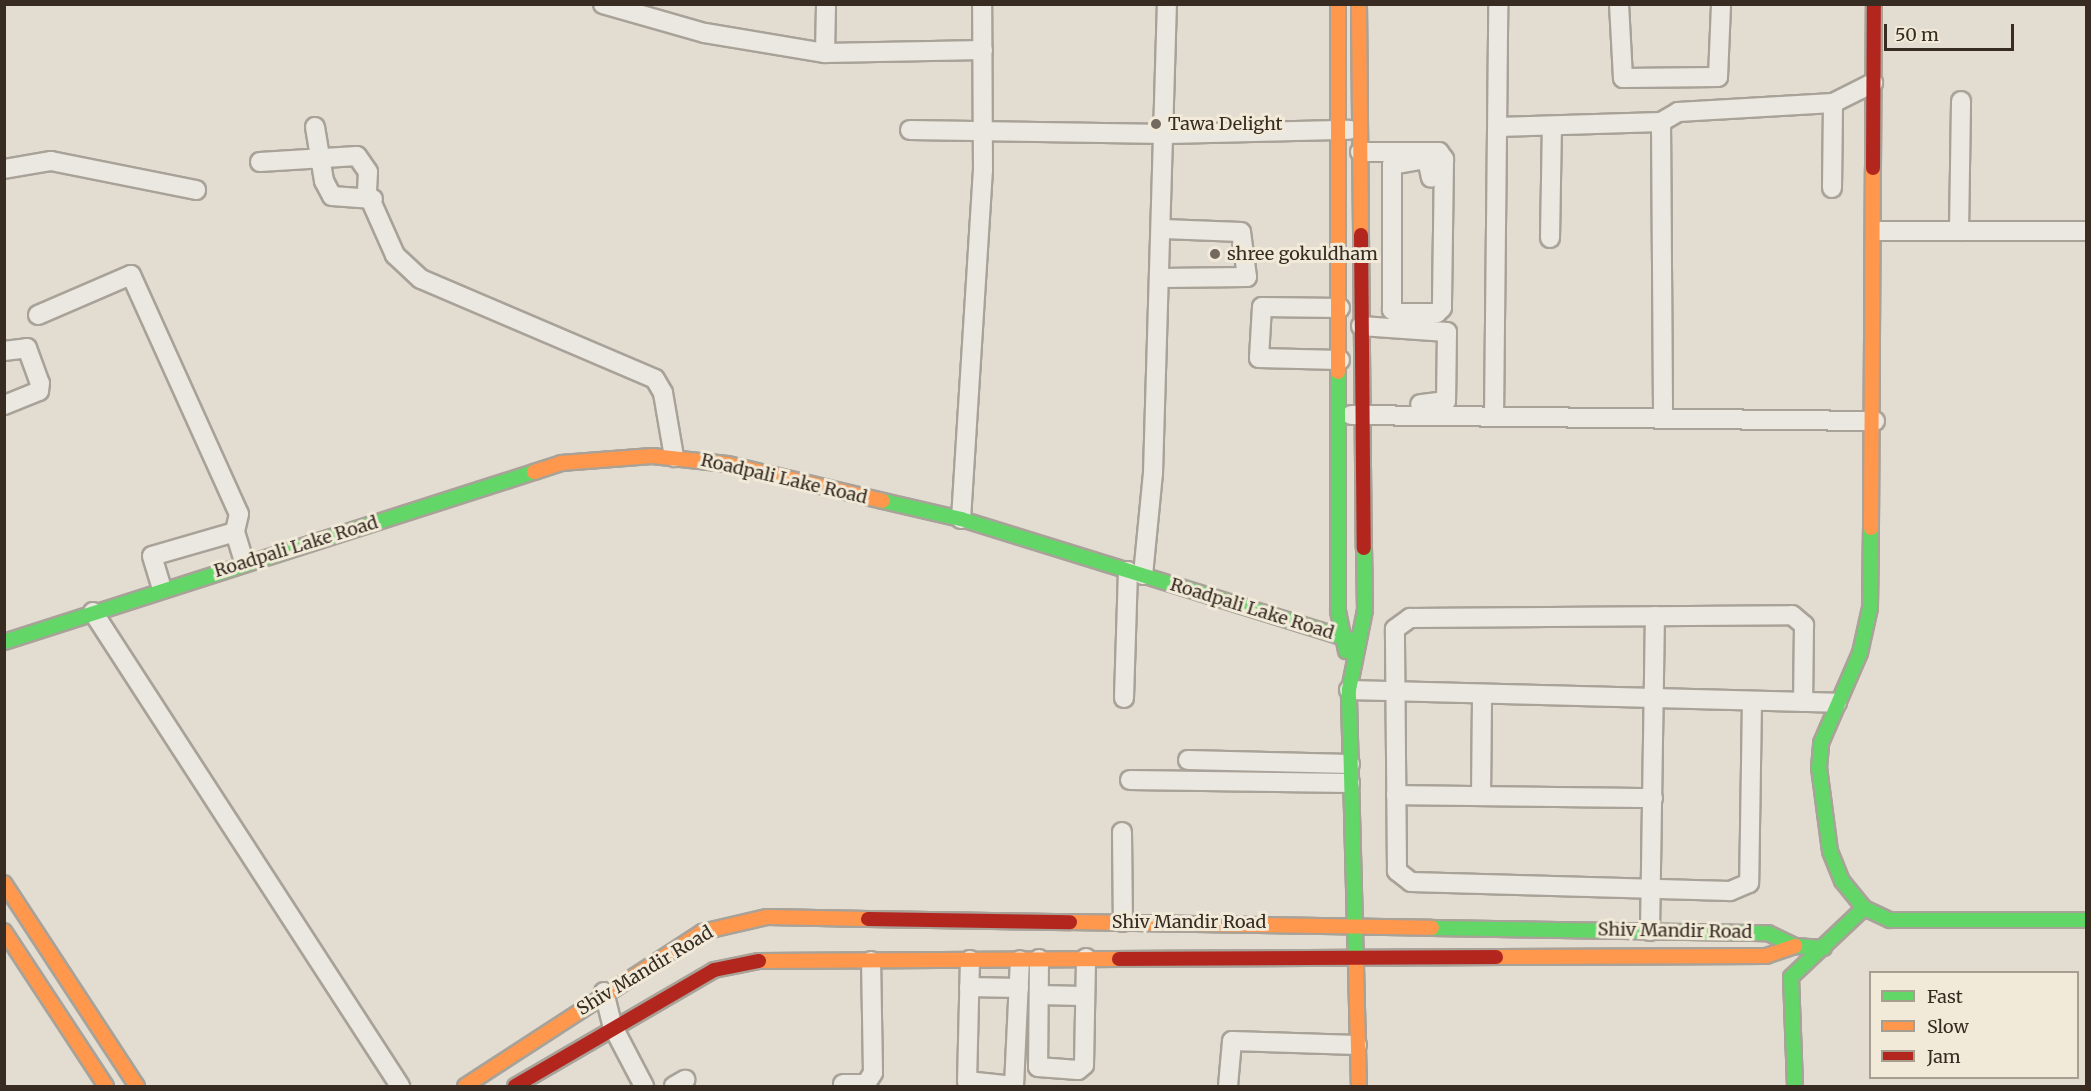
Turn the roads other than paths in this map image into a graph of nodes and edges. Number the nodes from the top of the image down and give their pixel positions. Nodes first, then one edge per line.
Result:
1 (603, 4) edge
2 (826, 4) edge
3 (982, 4) edge
4 (1167, 4) edge
5 (1338, 4) edge
6 (1359, 4) edge
7 (1498, 4) edge
8 (1619, 4) edge
9 (1721, 4) edge
10 (1874, 4) edge
11 (983, 50) junction
12 (825, 53) junction
13 (1873, 83) junction
14 (1960, 101) dead end
15 (1833, 103) junction
16 (1661, 122) junction
17 (1552, 126) junction
18 (315, 127) dead end
19 (1498, 127) junction
20 (1360, 129) junction
21 (910, 130) dead end
22 (1339, 130) junction
23 (983, 134) junction
24 (1167, 134) junction
25 (1360, 152) junction
26 (327, 153) junction
27 (260, 162) dead end
28 (4, 169) edge
29 (1431, 178) dead end
30 (1832, 188) dead end
31 (196, 190) dead end
32 (373, 199) junction
33 (1163, 229) junction
34 (1875, 231) junction
35 (1959, 231) junction
36 (2086, 231) edge
37 (1550, 238) dead end
38 (1161, 278) junction
39 (1340, 309) junction
40 (38, 315) dead end
41 (1361, 326) junction
42 (4, 351) edge
43 (1340, 360) junction
44 (4, 405) edge
45 (1361, 409) junction
46 (1340, 415) junction
47 (1494, 417) junction
48 (1663, 417) junction
49 (1875, 421) junction
50 (674, 457) junction
51 (960, 519) junction
52 (235, 532) junction
53 (244, 562) junction
54 (1135, 573) junction
55 (162, 589) junction
56 (93, 612) junction
57 (1655, 616) junction
58 (4, 621) edge
59 (1342, 637) junction
60 (9, 641) edge
61 (1356, 641) junction
62 (1350, 666) junction
63 (1349, 690) junction
64 (1396, 691) junction
65 (1482, 694) junction
66 (1124, 698) dead end
67 (1654, 698) junction
68 (1752, 701) junction
69 (1803, 702) junction
70 (1838, 703) junction
71 (1188, 760) dead end
72 (1350, 764) junction
73 (1130, 780) dead end
74 (1350, 783) junction
75 (1396, 795) junction
76 (1481, 796) junction
77 (1653, 798) junction
78 (1122, 832) dead end
79 (4, 883) edge
80 (1651, 889) junction
81 (1864, 908) junction
82 (2086, 920) edge
83 (1123, 922) junction
84 (1352, 925) junction
85 (4, 931) edge
86 (1650, 931) junction
87 (1795, 946) junction
88 (1824, 948) junction
89 (1086, 958) junction
90 (1039, 959) junction
91 (1352, 959) junction
92 (970, 960) junction
93 (1020, 960) junction
94 (871, 961) junction
95 (969, 987) junction
96 (1019, 988) junction
97 (604, 992) junction
98 (1039, 995) junction
99 (1083, 996) junction
100 (613, 1027) junction
101 (1357, 1045) junction
102 (843, 1084) dead end
103 (106, 1086) edge
104 (137, 1086) edge
105 (400, 1086) edge
106 (465, 1086) edge
107 (515, 1086) edge
108 (644, 1086) edge
109 (1228, 1086) edge
110 (1359, 1086) edge
111 (1795, 1086) edge

1 - 12 street
2 - 12 street
3 - 11 street
4 - 24 street
5 - 22 street
6 - 20 street
7 - 19 street
8 - 9 street
10 - 13 street
11 - 12 street
11 - 23 street
13 - 15 street
13 - 34 street
14 - 35 street
15 - 16 street
15 - 30 street
16 - 17 street
16 - 48 street
17 - 19 street
17 - 37 street
18 - 26 street
19 - 47 street
20 - 22 street
20 - 25 street
21 - 23 street
22 - 24 street
22 - 39 street
23 - 24 street
23 - 51 street
24 - 33 street
25 - 29 street
25 - 41 street
26 - 27 street
26 - 32 street
26 - 32 street
28 - 31 street
32 - 50 street
33 - 38 street
33 - 38 street
34 - 35 street
34 - 49 street
35 - 36 street
38 - 54 street
39 - 43 street
39 - 43 street
40 - 52 street
41 - 45 street
41 - 45 street
42 - 44 street
43 - 46 street
45 - 46 street
45 - 47 street
45 - 61 street
46 - 59 street
47 - 48 street
48 - 49 street
49 - 70 street
50 - 51 street, Roadpali Lake Road
50 - 53 street, Roadpali Lake Road
51 - 54 street, Roadpali Lake Road
52 - 53 street
52 - 55 street
53 - 55 street, Roadpali Lake Road
54 - 59 street, Roadpali Lake Road
54 - 66 street
55 - 56 street, Roadpali Lake Road
56 - 60 street, Roadpali Lake Road
56 - 105 street
57 - 64 street
57 - 67 street
57 - 69 street
58 - 60 street
59 - 61 street, Roadpali Lake Road
59 - 62 street
61 - 62 street
62 - 63 street
63 - 64 street
63 - 72 street
64 - 65 street
64 - 75 street
65 - 67 street
65 - 76 street
67 - 68 street
67 - 77 street
68 - 69 street
68 - 80 street
69 - 70 street
70 - 81 street
71 - 72 street
72 - 74 street
73 - 74 street
74 - 84 street
75 - 76 street
75 - 80 street
76 - 77 street
77 - 80 street
78 - 83 street
79 - 104 street
80 - 86 street
81 - 82 street
81 - 88 street
83 - 84 street, Shiv Mandir Road
83 - 97 street, Shiv Mandir Road
84 - 86 street, Shiv Mandir Road
84 - 91 street
85 - 103 street
86 - 87 street, Shiv Mandir Road
87 - 88 street
87 - 91 street, Shiv Mandir Road
88 - 111 street
89 - 90 street, Shiv Mandir Road
89 - 91 street, Shiv Mandir Road
89 - 99 street
90 - 93 street, Shiv Mandir Road
90 - 98 street
91 - 101 street
92 - 93 street, Shiv Mandir Road
92 - 94 street, Shiv Mandir Road
92 - 95 street
93 - 96 street
94 - 100 street, Shiv Mandir Road
94 - 102 street
95 - 96 street
95 - 96 street
97 - 100 street
97 - 106 street, Shiv Mandir Road
98 - 99 street
98 - 99 street
100 - 107 street, Shiv Mandir Road
100 - 108 street
101 - 109 street
101 - 110 street

